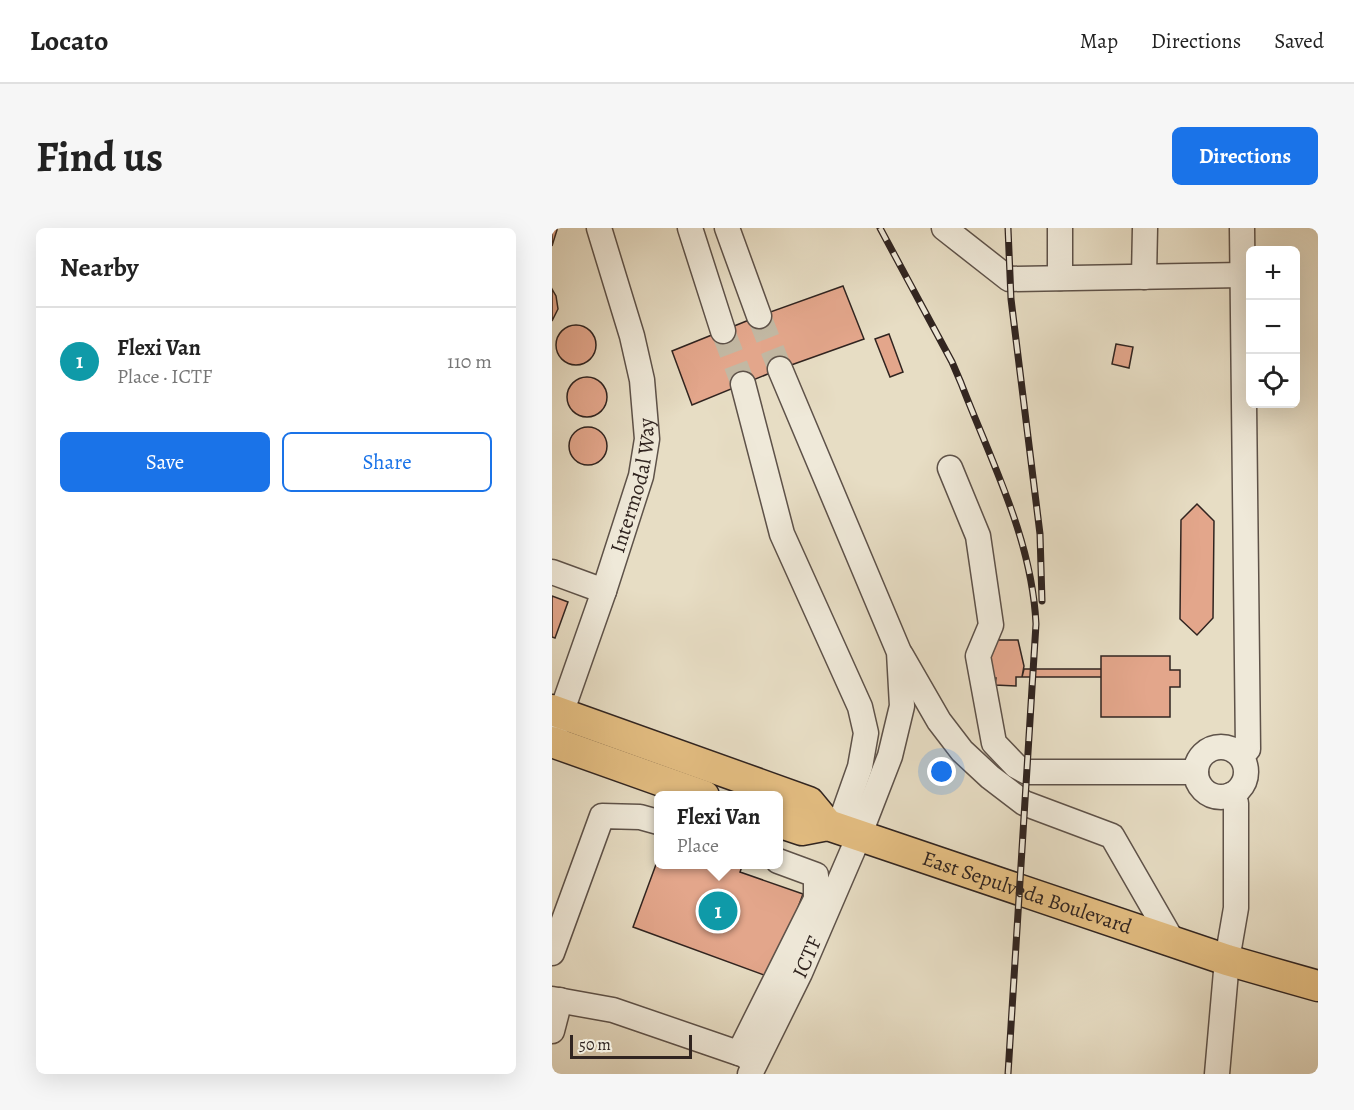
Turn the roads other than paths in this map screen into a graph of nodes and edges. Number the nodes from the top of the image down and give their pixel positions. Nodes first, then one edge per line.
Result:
1 (599, 228) edge
2 (690, 228) edge
3 (727, 228) edge
4 (944, 228) edge
5 (1060, 228) edge
6 (1144, 228) edge
7 (1242, 228) edge
8 (966, 237) edge
9 (1242, 275) junction
10 (1144, 277) junction
11 (1060, 278) junction
12 (759, 316) tunnel mouth
13 (723, 331) tunnel mouth
14 (780, 369) tunnel mouth
15 (743, 384) tunnel mouth
16 (950, 468) dead end
17 (552, 572) edge
18 (604, 591) junction
19 (899, 652) junction
20 (554, 726) edge
21 (1239, 754) junction
22 (1196, 772) junction
23 (695, 791) edge
24 (772, 791) edge
25 (783, 794) edge
26 (1231, 795) junction
27 (654, 821) edge
28 (783, 824) edge
29 (842, 830) junction
30 (783, 863) edge
31 (1173, 942) junction
32 (552, 953) edge
33 (1227, 960) junction
34 (1318, 986) edge
35 (556, 999) edge
36 (552, 1031) edge
37 (748, 1063) edge
38 (1217, 1074) edge

1 - 18 street, Intermodal Way
2 - 13 street
3 - 12 street
4 - 8 street
5 - 11 street
6 - 10 street
7 - 9 street
8 - 11 street
9 - 10 street
9 - 21 street
10 - 11 street
14 - 19 street
15 - 29 street
16 - 22 street
17 - 18 street
18 - 20 street, Intermodal Way
19 - 29 street
19 - 31 street
20 - 23 main road
20 - 24 main road
21 - 22 street
21 - 26 street
22 - 26 street
25 - 29 main road
26 - 33 street
27 - 32 street
28 - 29 main road, East Sepulveda Boulevard
29 - 31 main road, East Sepulveda Boulevard
29 - 37 street, ICTF
30 - 37 street
31 - 33 main road, East Sepulveda Boulevard
33 - 34 main road, East Sepulveda Boulevard
33 - 38 street
35 - 36 street
35 - 37 street

